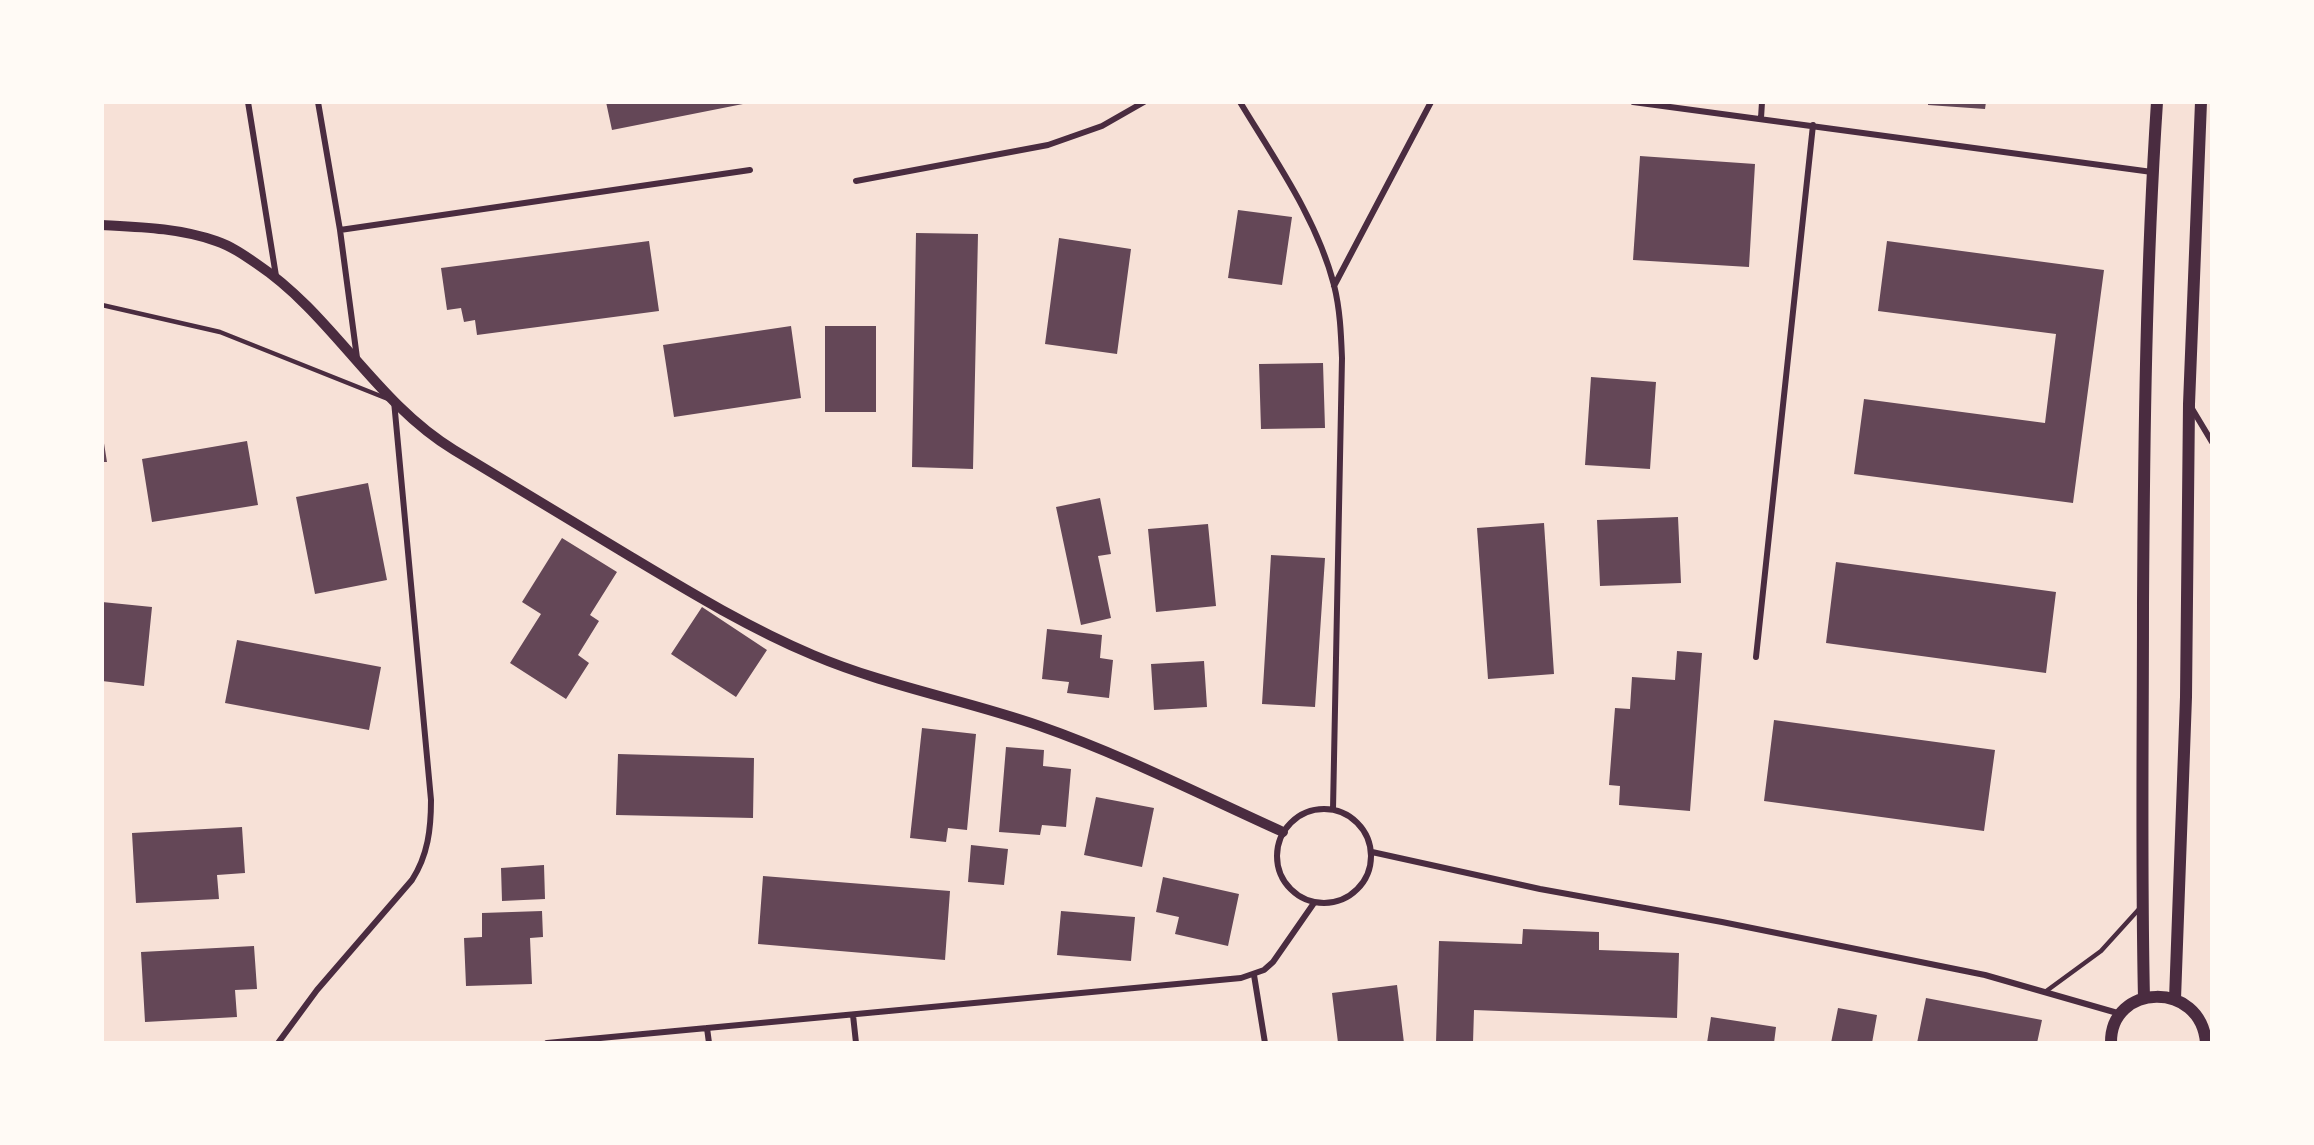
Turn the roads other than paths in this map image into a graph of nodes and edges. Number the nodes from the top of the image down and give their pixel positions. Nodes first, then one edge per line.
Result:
1 (248, 102) edge
2 (318, 102) edge
3 (1144, 102) edge
4 (1240, 102) edge
5 (1431, 102) edge
6 (1634, 102) edge
7 (1762, 102) edge
8 (2157, 102) edge
9 (2201, 102) edge
10 (1761, 118) junction
11 (1813, 125) junction
12 (750, 170) dead end
13 (2152, 172) junction
14 (856, 181) dead end
15 (102, 225) edge
16 (340, 230) junction
17 (276, 276) junction
18 (1334, 286) junction
19 (102, 305) edge
20 (357, 362) junction
21 (393, 401) junction
22 (2190, 404) junction
23 (2212, 442) edge
24 (1756, 657) dead end
25 (1333, 809) junction
26 (1283, 832) junction
27 (1372, 852) junction
28 (1314, 903) junction
29 (2142, 906) junction
30 (1254, 975) junction
31 (2045, 992) junction
32 (2144, 998) junction
33 (2175, 999) junction
34 (2121, 1014) junction
35 (853, 1015) junction
36 (707, 1028) junction
37 (278, 1043) edge
38 (547, 1043) edge
39 (709, 1043) edge
40 (856, 1043) edge
41 (1265, 1043) edge
42 (2111, 1043) edge
43 (2206, 1043) edge

1 - 17 street
2 - 16 street
3 - 14 street
4 - 18 street
5 - 18 street
6 - 10 street
7 - 10 street
8 - 13 main road
9 - 22 main road
10 - 11 street
11 - 13 street
11 - 24 street
12 - 16 street
13 - 29 main road
15 - 17 street
16 - 20 street
17 - 20 street
18 - 25 street
19 - 21 lane
20 - 21 street
21 - 26 street
21 - 37 street
22 - 23 street
22 - 33 main road
25 - 26 street
25 - 27 street
26 - 28 street
27 - 28 street
27 - 31 street
28 - 30 street
29 - 31 lane
29 - 32 main road
30 - 35 street
30 - 41 street
31 - 34 street
32 - 33 main road
32 - 34 main road
33 - 43 main road
34 - 42 main road
35 - 36 street
35 - 40 street
36 - 38 street
36 - 39 street

